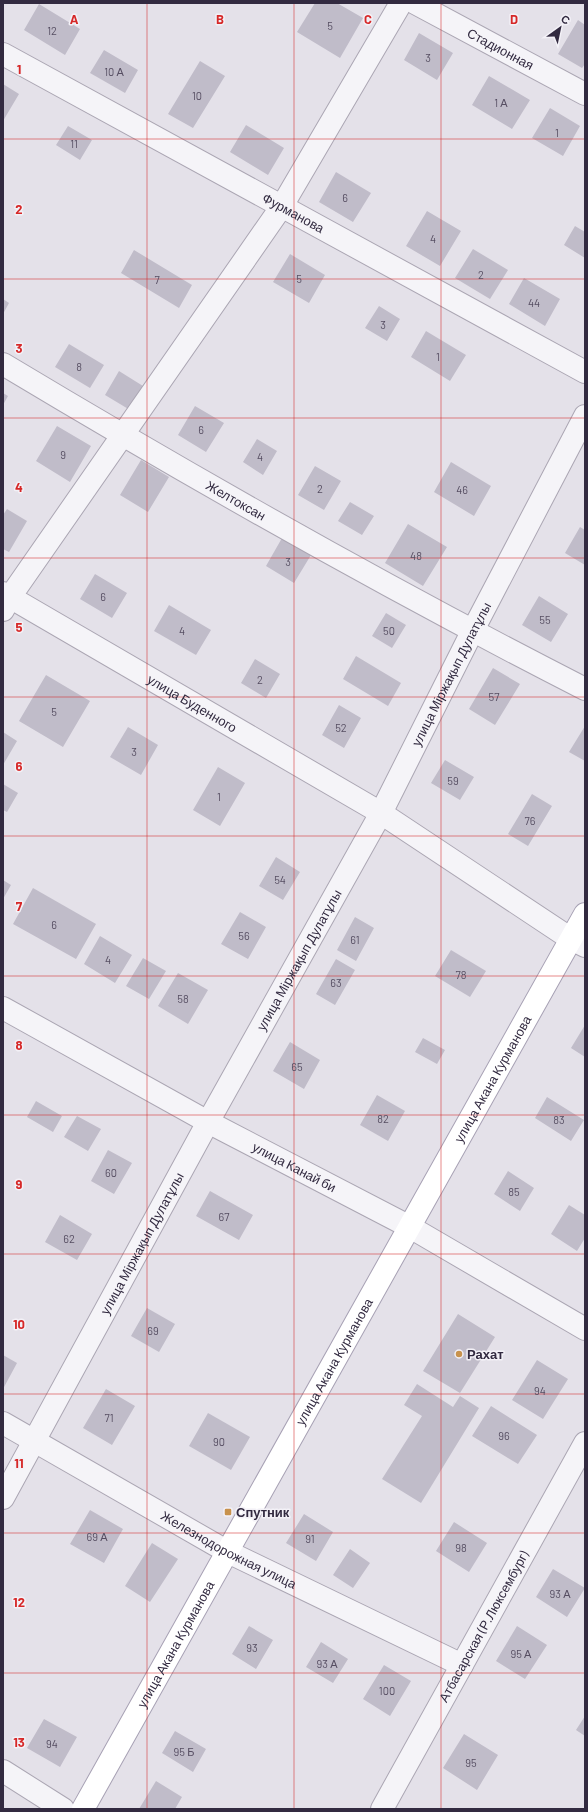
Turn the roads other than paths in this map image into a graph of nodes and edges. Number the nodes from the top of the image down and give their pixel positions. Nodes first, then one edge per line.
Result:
1 (401, 3) edge
2 (415, 3) edge
3 (3, 54) edge
4 (585, 94) edge
5 (282, 206) junction
6 (3, 364) edge
7 (585, 372) edge
8 (585, 416) edge
9 (123, 436) junction
10 (5, 600) edge
11 (472, 632) junction
12 (585, 689) edge
13 (381, 813) junction
14 (585, 914) edge
15 (578, 942) edge
16 (3, 1008) edge
17 (208, 1122) junction
18 (410, 1227) junction
19 (585, 1329) edge
20 (3, 1423) edge
21 (35, 1441) junction
22 (585, 1443) edge
23 (3, 1498) edge
24 (228, 1552) junction
25 (462, 1665) junction
26 (3, 1771) edge
27 (64, 1809) edge
28 (83, 1809) edge
29 (382, 1809) edge

1 - 5 street
2 - 4 street, Стадионная
3 - 5 street, Фурманова
5 - 7 street, Фурманова
5 - 9 street
6 - 9 street, Желтоксан
8 - 11 street, улица Міржақып Дулатұлы
9 - 10 street
9 - 11 street, Желтоксан
10 - 13 street, улица Буденного
11 - 12 street, Желтоксан
11 - 13 street, улица Міржақып Дулатұлы
13 - 15 street, улица Буденного
13 - 17 street, улица Міржақып Дулатұлы
14 - 15 main road, улица Акана Курманова
15 - 18 main road, улица Акана Курманова
16 - 17 street, улица Канай би
17 - 18 street, улица Канай би
17 - 21 street, улица Міржақып Дулатұлы
18 - 19 street, улица Канай би
18 - 24 main road, улица Акана Курманова
20 - 21 street, Железнодорожная улица
21 - 23 street, улица Міржақып Дулатұлы
21 - 24 street, Железнодорожная улица
22 - 25 street, Атбасарская (Р.Люксембург)
24 - 25 street, Железнодорожная улица
24 - 28 main road, улица Акана Курманова
25 - 29 street, Атбасарская (Р.Люксембург)
26 - 27 street

